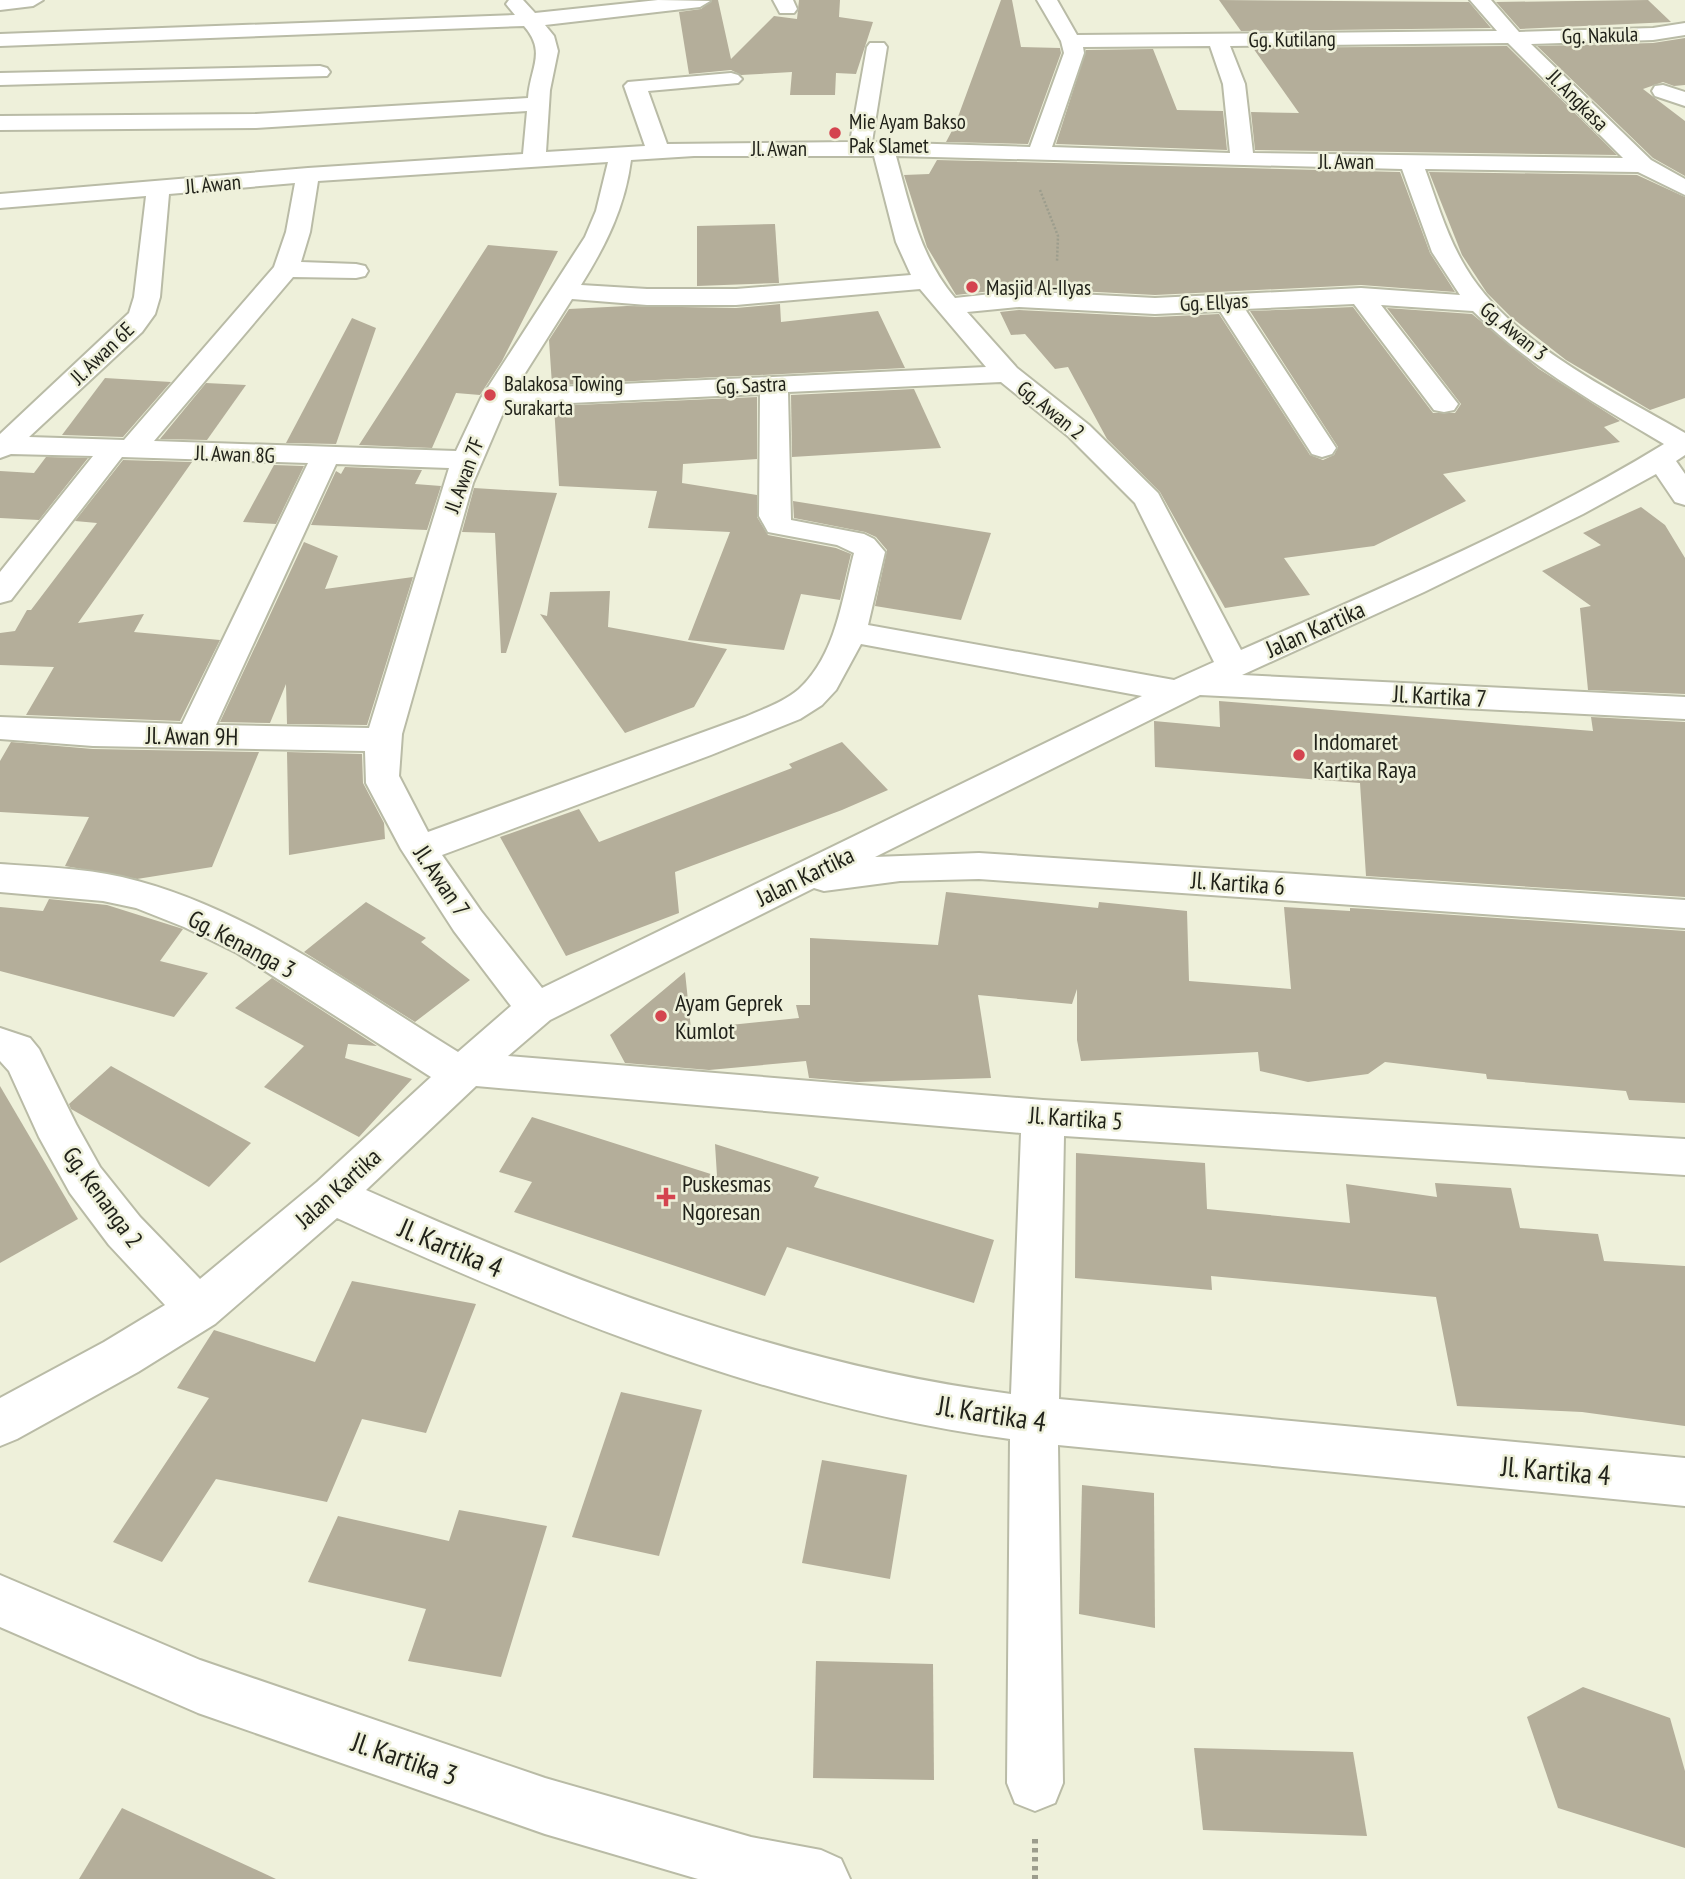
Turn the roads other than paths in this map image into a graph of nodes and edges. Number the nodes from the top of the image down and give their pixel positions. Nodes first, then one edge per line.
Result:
1 (33, 0) edge
2 (513, 0) edge
3 (1047, 0) edge
4 (1480, 0) edge
5 (700, 1) edge
6 (1, 5) edge
7 (530, 20) junction
8 (1685, 29) edge
9 (1653, 34) junction
10 (1514, 38) junction
11 (0, 40) edge
12 (1218, 40) junction
13 (1071, 41) junction
14 (877, 47) dead end
15 (1685, 47) edge
16 (320, 72) dead end
17 (0, 79) edge
18 (731, 79) dead end
19 (1663, 91) dead end
20 (1685, 100) edge
21 (538, 104) junction
22 (0, 123) edge
23 (872, 149) junction
24 (658, 151) junction
25 (1039, 153) junction
26 (620, 154) junction
27 (534, 160) junction
28 (1242, 160) junction
29 (1411, 161) junction
30 (1643, 165) junction
31 (308, 176) junction
32 (1685, 188) edge
33 (158, 189) junction
34 (4, 206) edge
35 (286, 269) junction
36 (356, 271) dead end
37 (927, 281) junction
38 (566, 291) junction
39 (1361, 296) junction
40 (1227, 301) junction
41 (1478, 304) junction
42 (950, 306) junction
43 (1007, 374) junction
44 (774, 384) junction
45 (495, 398) junction
46 (1444, 404) dead end
47 (2, 447) edge
48 (1322, 448) dead end
49 (1677, 449) edge
50 (122, 450) junction
51 (325, 457) junction
52 (466, 460) junction
53 (1685, 496) edge
54 (0, 593) edge
55 (852, 632) junction
56 (1233, 666) junction
57 (1186, 688) junction
58 (1685, 708) edge
59 (0, 728) edge
60 (194, 736) junction
61 (384, 740) junction
62 (419, 849) junction
63 (0, 878) edge
64 (791, 882) junction
65 (1685, 914) edge
66 (536, 1009) junction
67 (0, 1044) edge
68 (464, 1072) junction
69 (1043, 1116) junction
70 (1685, 1157) edge
71 (332, 1195) junction
72 (199, 1309) junction
73 (1034, 1420) junction
74 (0, 1423) edge
75 (1685, 1482) edge
76 (0, 1601) edge
77 (1035, 1783) dead end
78 (750, 1873) edge
79 (821, 1879) edge

1 - 6 street
2 - 7 street
3 - 13 street
4 - 10 street, Jl. Angkasa
5 - 7 street
7 - 11 street
7 - 21 street
8 - 9 street, Gg. Nakula
9 - 10 street, Gg. Nakula
9 - 15 street
10 - 12 street, Gg. Kutilang
10 - 30 street, Jl. Angkasa
12 - 13 street, Gg. Kutilang
12 - 28 street
13 - 25 street
14 - 23 street
16 - 17 street
18 - 24 street
19 - 20 street
21 - 22 street
21 - 27 street
23 - 24 street, Jl. Awan
23 - 25 street, Jl. Awan
23 - 37 street, Gg. Awan 2
24 - 26 street, Jl. Awan
25 - 28 street, Jl. Awan
26 - 27 street, Jl. Awan
26 - 38 street, Jl. Awan 7F
27 - 31 street, Jl. Awan
28 - 29 street, Jl. Awan
29 - 30 street, Jl. Awan
29 - 41 street, Gg. Awan 3
30 - 32 street, Jl. Angkasa
31 - 33 street, Jl. Awan
31 - 35 street
33 - 34 street, Jl. Awan
33 - 47 street, Jl. Awan 6E
35 - 36 street
35 - 50 street
37 - 38 street
37 - 42 street, Gg. Awan 2
38 - 45 street, Jl. Awan 7F
39 - 40 street, Gg. Ellyas
39 - 41 street, Gg. Ellyas
39 - 46 street
40 - 42 street, Gg. Ellyas
40 - 48 street
41 - 49 street, Gg. Awan 3
42 - 43 street, Gg. Awan 2
43 - 44 street, Gg. Sastra
43 - 56 street, Gg. Awan 2
44 - 45 street, Gg. Sastra
44 - 55 street
45 - 52 street, Jl. Awan 7F
47 - 50 street, Jl. Awan 8G
49 - 53 street
49 - 56 street, Jalan Kartika
50 - 51 street, Jl. Awan 8G
50 - 54 street
51 - 52 street, Jl. Awan 8G
51 - 60 street
52 - 61 street, Jl. Awan 7F
55 - 57 street, Jl. Kartika 7
55 - 62 street
56 - 57 street, Jalan Kartika
57 - 58 street, Jl. Kartika 7
57 - 64 street, Jalan Kartika
59 - 60 street, Jl. Awan 9H
60 - 61 street, Jl. Awan 9H
61 - 62 street, Jl. Awan 7
62 - 66 street, Jl. Awan 7
63 - 68 street, Gg. Kenanga 3
64 - 65 street, Jl. Kartika 6
64 - 66 street, Jalan Kartika
66 - 68 street, Jalan Kartika
67 - 72 street, Gg. Kenanga 2
68 - 69 street, Jl. Kartika 5
68 - 71 street, Jalan Kartika
69 - 70 street, Jl. Kartika 5
69 - 73 street
71 - 72 street, Jalan Kartika
71 - 73 street, Jl. Kartika 4
72 - 74 street, Jalan Kartika
73 - 75 street, Jl. Kartika 4
73 - 77 street
76 - 78 street, Jl. Kartika 3
78 - 79 street, Jl. Kartika 3

